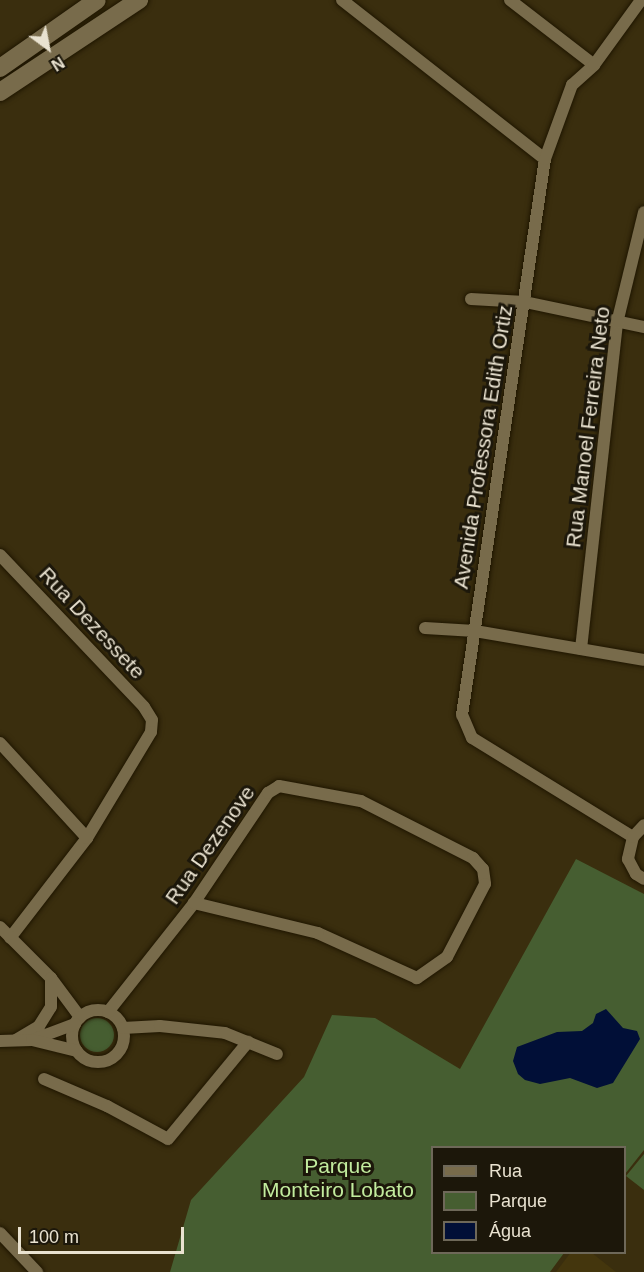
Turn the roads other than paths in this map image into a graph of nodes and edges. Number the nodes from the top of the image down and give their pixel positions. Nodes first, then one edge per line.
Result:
1 (97, 0) edge
2 (139, 0) edge
3 (342, 0) edge
4 (510, 0) edge
5 (642, 0) edge
6 (594, 64) junction
7 (0, 68) edge
8 (0, 93) edge
9 (545, 159) junction
10 (644, 212) edge
11 (471, 299) dead end
12 (525, 302) junction
13 (617, 323) junction
14 (644, 327) edge
15 (0, 555) edge
16 (425, 628) dead end
17 (475, 631) junction
18 (581, 649) junction
19 (644, 660) edge
20 (0, 743) edge
21 (644, 825) edge
22 (633, 837) junction
23 (87, 838) junction
24 (644, 879) edge
25 (194, 903) junction
26 (0, 927) edge
27 (10, 938) junction
28 (51, 978) junction
29 (108, 1012) junction
30 (77, 1021) junction
31 (123, 1028) junction
32 (16, 1040) junction
33 (32, 1040) junction
34 (0, 1041) edge
35 (248, 1042) junction
36 (76, 1051) junction
37 (277, 1054) dead end
38 (44, 1079) dead end
39 (0, 1233) edge
40 (38, 1272) edge

1 - 7 street
2 - 8 street
3 - 9 street
4 - 6 street
5 - 6 street, Avenida Professora Edith Ortiz
6 - 9 street, Avenida Professora Edith Ortiz
9 - 12 street, Avenida Professora Edith Ortiz
10 - 13 street, Rua Manoel Ferreira Neto
11 - 12 street
12 - 13 street
12 - 17 street, Avenida Professora Edith Ortiz
13 - 14 street
13 - 18 street, Rua Manoel Ferreira Neto
15 - 23 street, Rua Dezessete
16 - 17 street
17 - 18 street
17 - 22 street, Avenida Professora Edith Ortiz
18 - 19 street
20 - 23 street
21 - 22 street
22 - 24 street
23 - 27 street
25 - 25 street, Rua Dezenove
25 - 29 street, Rua Dezenove
26 - 27 street
27 - 28 street
28 - 30 street
28 - 32 street
29 - 30 street
29 - 31 street
30 - 33 street
30 - 36 street
31 - 35 street
31 - 36 street
32 - 33 street
32 - 34 street
33 - 36 street
35 - 37 street
35 - 38 street
39 - 40 street

